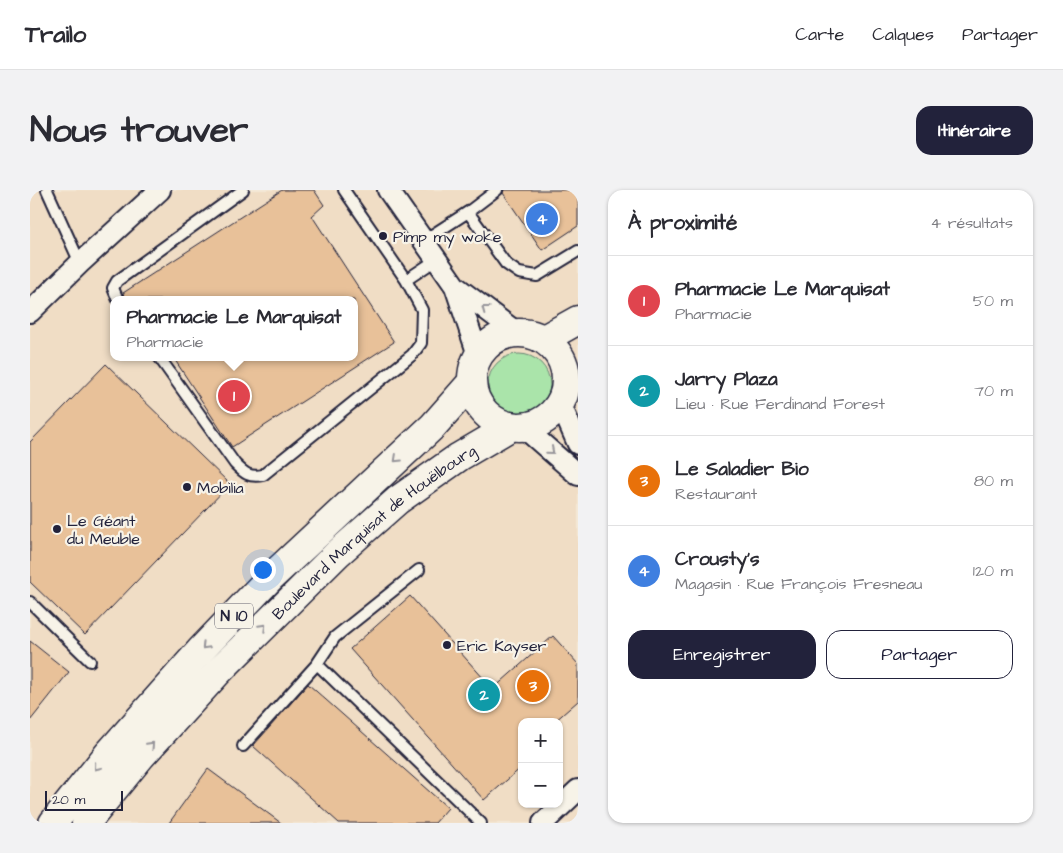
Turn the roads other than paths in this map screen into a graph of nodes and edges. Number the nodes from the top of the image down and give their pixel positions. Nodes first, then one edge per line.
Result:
1 (48, 190) edge
2 (160, 190) edge
3 (243, 190) edge
4 (344, 190) edge
5 (388, 190) edge
6 (497, 190) edge
7 (468, 212) junction
8 (423, 241) junction
9 (578, 251) edge
10 (436, 260) junction
11 (80, 263) junction
12 (406, 280) junction
13 (455, 286) junction
14 (116, 296) edge
15 (30, 312) edge
16 (578, 320) edge
17 (516, 332) junction
18 (544, 339) junction
19 (478, 354) junction
20 (163, 361) edge
21 (471, 383) junction
22 (568, 386) edge
23 (516, 427) junction
24 (578, 444) edge
25 (578, 475) edge
26 (419, 570) dead end
27 (30, 602) edge
28 (90, 661) dead end
29 (317, 664) junction
30 (243, 746) dead end
31 (578, 790) edge
32 (53, 823) edge
33 (86, 823) edge
34 (480, 823) edge
35 (543, 823) edge

1 - 11 lane
2 - 11 street
3 - 14 lane
4 - 12 lane
5 - 8 street
6 - 7 lane
7 - 8 lane
7 - 9 lane
8 - 10 street
10 - 12 lane
10 - 13 street
11 - 15 street
12 - 20 lane
17 -> 13 street
13 - 19 street
16 - 18 main road
17 - 18 main road
17 - 19 main road
18 - 22 main road
19 - 21 main road
21 - 23 main road
21 -> 32 main road, Boulevard Marquisat de Houëlbourg / N 10
22 - 23 main road
22 - 24 street
23 -> 25 street
33 -> 23 main road, Boulevard Marquisat de Houëlbourg / N 10
26 - 29 lane
27 - 28 lane
29 - 30 lane
29 - 34 lane
31 - 35 street

